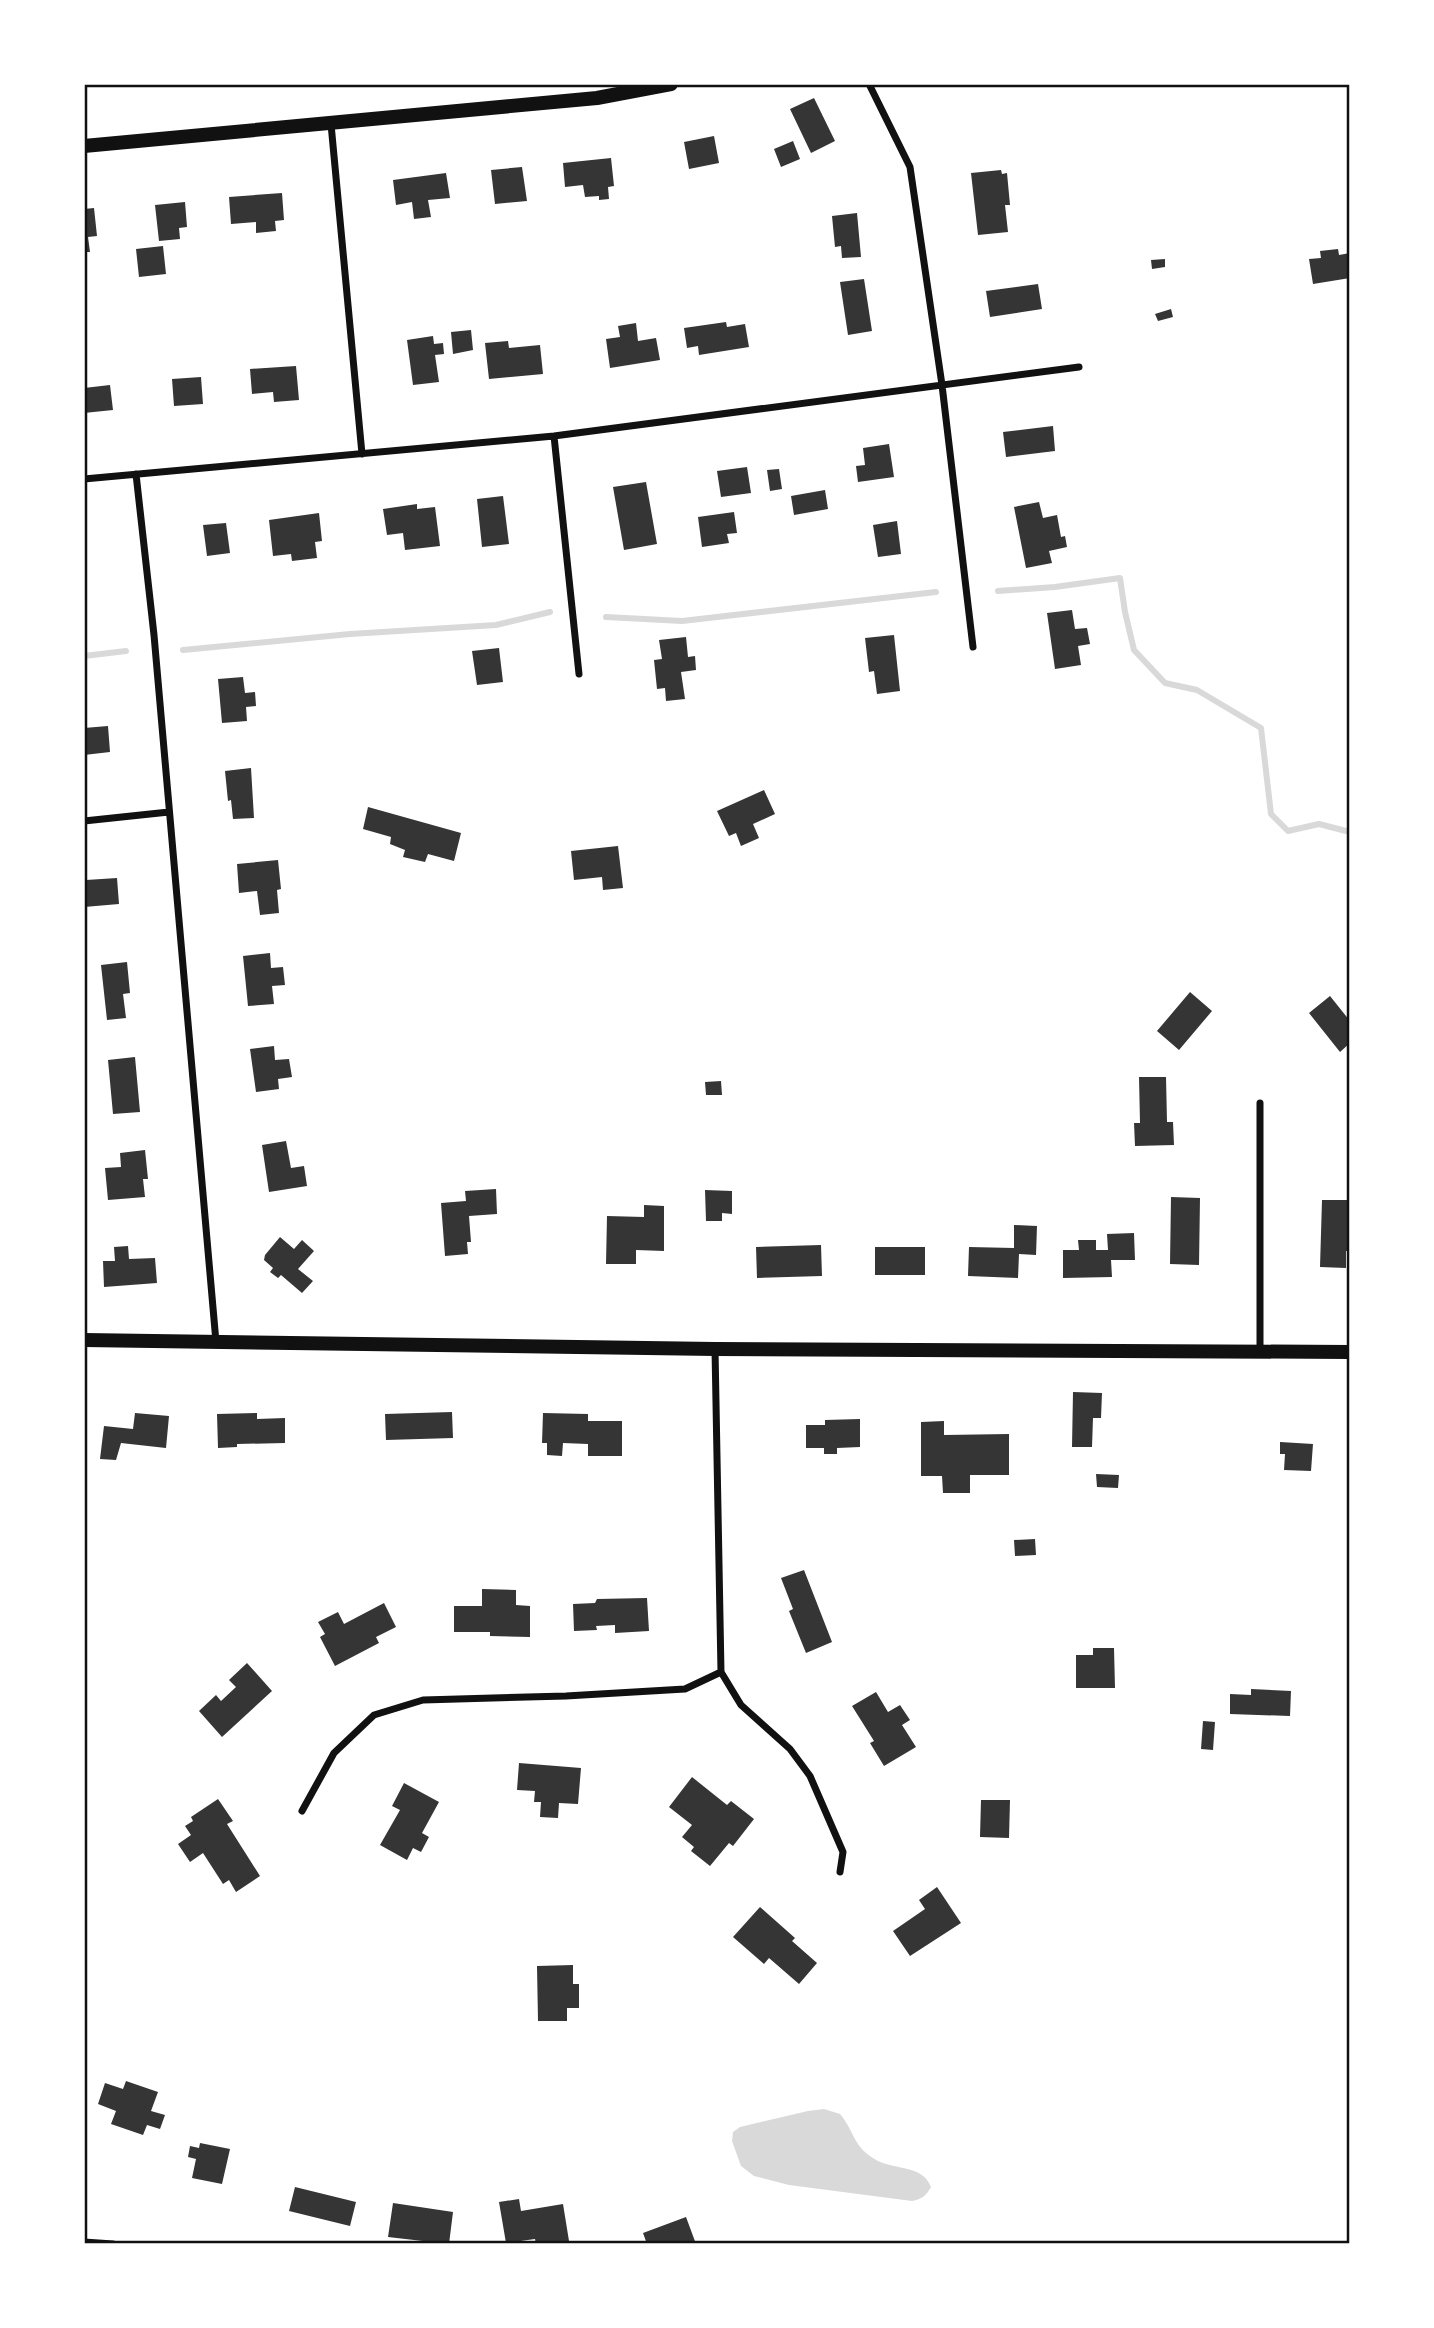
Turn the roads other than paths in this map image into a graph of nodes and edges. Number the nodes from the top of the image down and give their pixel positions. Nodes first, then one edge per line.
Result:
1 (671, 84) edge
2 (869, 84) edge
3 (331, 124) junction
4 (84, 146) edge
5 (1079, 367) dead end
6 (942, 385) junction
7 (554, 436) junction
8 (362, 454) junction
9 (136, 474) junction
10 (84, 479) edge
11 (973, 648) dead end
12 (579, 674) dead end
13 (169, 812) junction
14 (84, 821) edge
15 (1260, 1103) dead end
16 (84, 1340) edge
17 (216, 1343) junction
18 (715, 1349) junction
19 (1260, 1350) junction
20 (1350, 1352) edge
21 (720, 1672) junction
22 (302, 1811) dead end
23 (841, 1872) dead end
24 (84, 2242) edge
25 (113, 2244) edge

1 - 3 main road
2 - 6 street
3 - 4 main road
3 - 8 street
5 - 6 street
6 - 7 street
6 - 11 street
7 - 8 street
7 - 12 street
8 - 9 street
9 - 10 street
9 - 13 street
13 - 14 street
13 - 17 street
15 - 19 street
16 - 17 main road
17 - 18 main road
18 - 19 main road
18 - 21 street
19 - 20 main road
21 - 22 street
21 - 23 street
24 - 25 street

